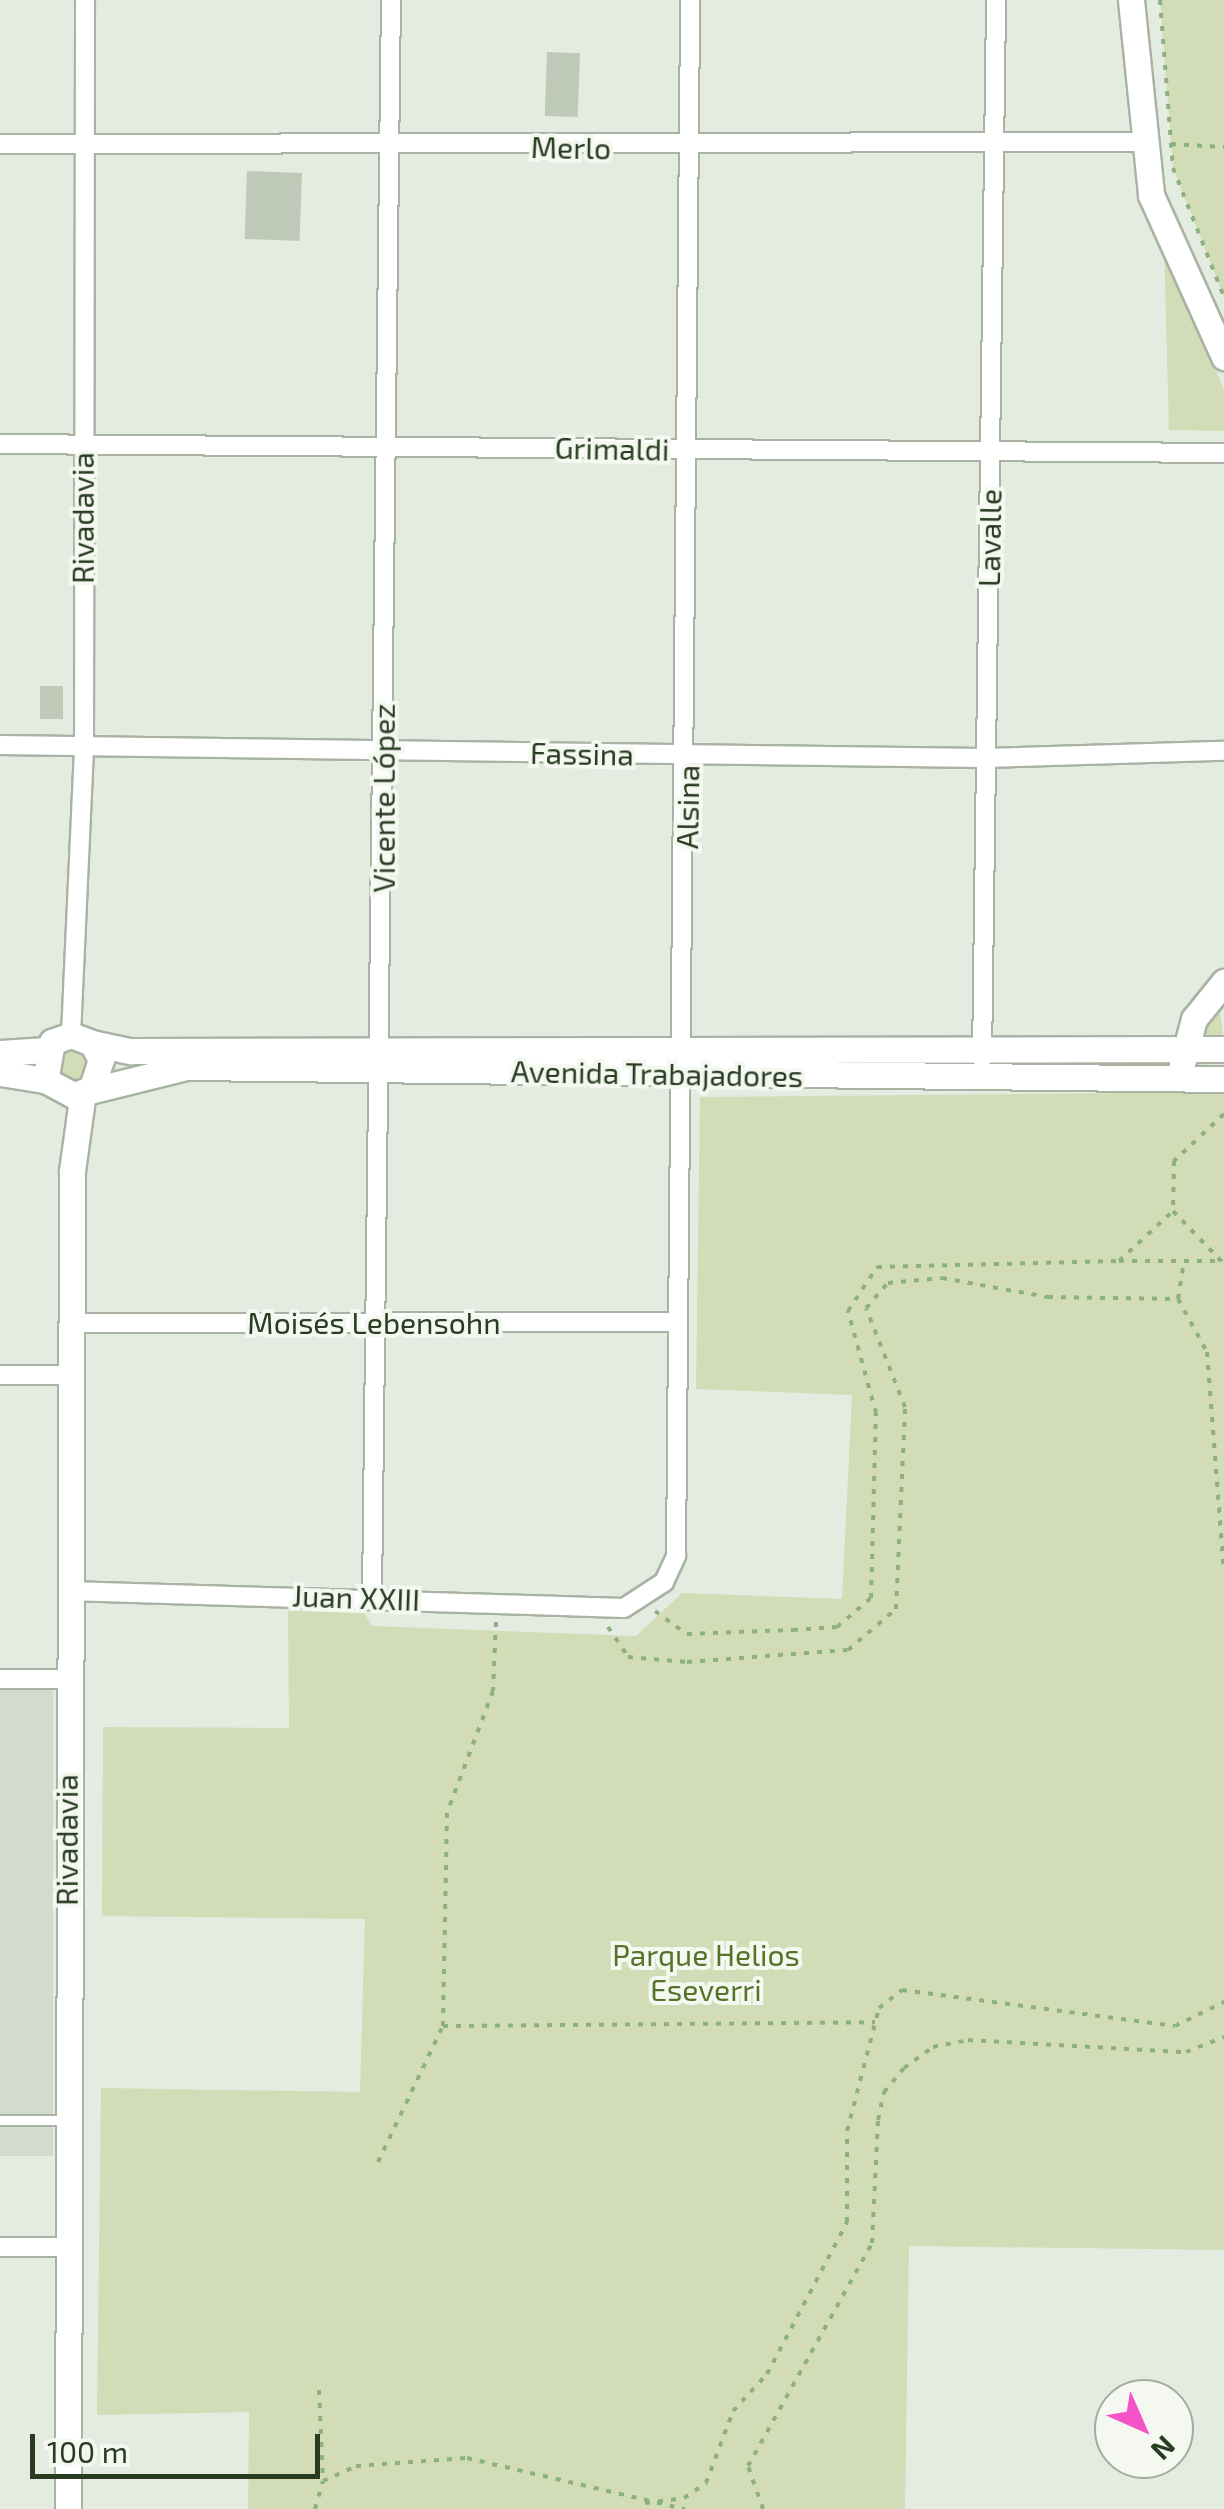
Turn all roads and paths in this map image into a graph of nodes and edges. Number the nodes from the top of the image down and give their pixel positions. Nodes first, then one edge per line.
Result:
1 (85, 0) edge
2 (391, 0) edge
3 (690, 0) edge
4 (996, 0) edge
5 (1131, 0) edge
6 (1160, 0) edge
7 (391, 142) junction
8 (1142, 142) junction
9 (996, 143) junction
10 (0, 144) edge
11 (1171, 144) junction
12 (84, 146) junction
13 (1224, 147) edge
14 (688, 150) junction
15 (1224, 296) edge
16 (1224, 357) edge
17 (0, 444) edge
18 (82, 444) junction
19 (380, 444) junction
20 (991, 448) junction
21 (685, 449) junction
22 (1224, 453) edge
23 (0, 745) edge
24 (84, 745) junction
25 (384, 749) junction
26 (1224, 751) edge
27 (688, 755) junction
28 (984, 758) junction
29 (1224, 982) edge
30 (81, 1039) junction
31 (982, 1046) junction
32 (1185, 1048) junction
33 (1224, 1048) edge
34 (46, 1050) junction
35 (0, 1053) edge
36 (382, 1060) junction
37 (680, 1062) junction
38 (0, 1073) edge
39 (982, 1076) junction
40 (1180, 1079) junction
41 (1224, 1079) edge
42 (49, 1084) junction
43 (87, 1089) junction
44 (1224, 1114) edge
45 (72, 1172) junction
46 (1173, 1211) junction
47 (1184, 1260) junction
48 (1120, 1261) junction
49 (1222, 1262) edge
50 (1178, 1300) junction
51 (378, 1322) junction
52 (678, 1322) junction
53 (70, 1323) junction
54 (0, 1374) edge
55 (70, 1375) junction
56 (1224, 1571) edge
57 (68, 1592) junction
58 (372, 1597) junction
59 (496, 1602) junction
60 (643, 1602) junction
61 (594, 1606) junction
62 (68, 1678) junction
63 (0, 1679) edge
64 (1224, 2002) edge
65 (875, 2022) junction
66 (444, 2026) junction
67 (1224, 2037) edge
68 (0, 2120) edge
69 (64, 2120) junction
70 (378, 2162) dead end
71 (0, 2247) edge
72 (64, 2247) junction
73 (319, 2390) dead end
74 (324, 2482) junction
75 (645, 2503) junction
76 (68, 2509) edge
77 (314, 2509) edge
78 (684, 2509) edge
79 (763, 2509) edge

1 - 12 street, Rivadavia
2 - 7 street, Vicente López
3 - 14 street, Alsina
4 - 9 street, Lavalle
5 - 8 main road
6 - 11 path
7 - 12 street, Merlo
7 - 14 street, Merlo
7 - 19 street, Vicente López
8 - 9 street, Merlo
8 - 16 main road
9 - 14 street, Merlo
9 - 20 street, Lavalle
10 - 12 street, Merlo
11 - 13 path
11 - 15 path
12 - 18 street, Rivadavia
14 - 21 street, Alsina
17 - 18 street, Grimaldi
18 - 19 street, Grimaldi
18 - 24 street, Rivadavia
19 - 21 street, Grimaldi
19 - 25 street, Vicente López
20 - 21 street, Grimaldi
20 - 22 street, Grimaldi
20 - 28 street, Lavalle
21 - 27 street, Alsina
23 - 24 street, Fassina
24 - 25 street, Fassina
24 - 30 street, Rivadavia
25 - 27 street, Fassina
25 - 36 street, Vicente López
26 - 28 street, Fassina
27 - 28 street, Fassina
27 - 37 street, Alsina
28 - 31 street, Lavalle
29 - 32 main road
30 - 34 main road
30 - 36 main road, Avenida Trabajadores
30 - 43 main road, Rivadavia
31 - 32 main road, Avenida Trabajadores
31 - 37 main road, Avenida Trabajadores
31 - 39 street, Lavalle
32 - 33 main road, Avenida Trabajadores
32 - 40 main road
34 - 35 main road
34 - 42 main road, Rivadavia
36 - 37 main road, Avenida Trabajadores
36 - 43 main road, Avenida Trabajadores
36 - 51 street, Vicente López
37 - 39 main road, Avenida Trabajadores
37 - 52 street, Alsina
38 - 42 main road
39 - 40 main road, Avenida Trabajadores
40 - 41 main road, Avenida Trabajadores
42 - 43 main road, Avenida Trabajadores
42 - 45 main road, Rivadavia
43 - 45 main road, Rivadavia
44 - 46 path
45 - 53 main road, Rivadavia
46 - 48 path
46 - 49 path
47 - 48 path
47 - 49 path
47 - 50 path
48 - 60 path
50 - 56 path
50 - 61 path
51 - 52 street, Moisés Lebensohn
51 - 53 street, Moisés Lebensohn
51 - 58 street, Vicente López
52 - 60 street, Alsina
53 - 55 main road, Rivadavia
54 - 55 street
55 - 57 main road, Rivadavia
57 - 58 street, Juan XXIII
57 - 62 main road, Rivadavia
58 - 59 street, Juan XXIII
59 - 61 street, Juan XXIII
59 - 66 path
60 - 61 street, Juan XXIII
62 - 63 street
62 - 69 main road, Rivadavia
64 - 65 path
65 - 66 path
65 - 75 path
66 - 70 path
67 - 79 path
68 - 69 lane
69 - 72 main road, Rivadavia
71 - 72 street
72 - 76 main road, Rivadavia
73 - 74 path
74 - 75 path
74 - 77 path
75 - 78 path

